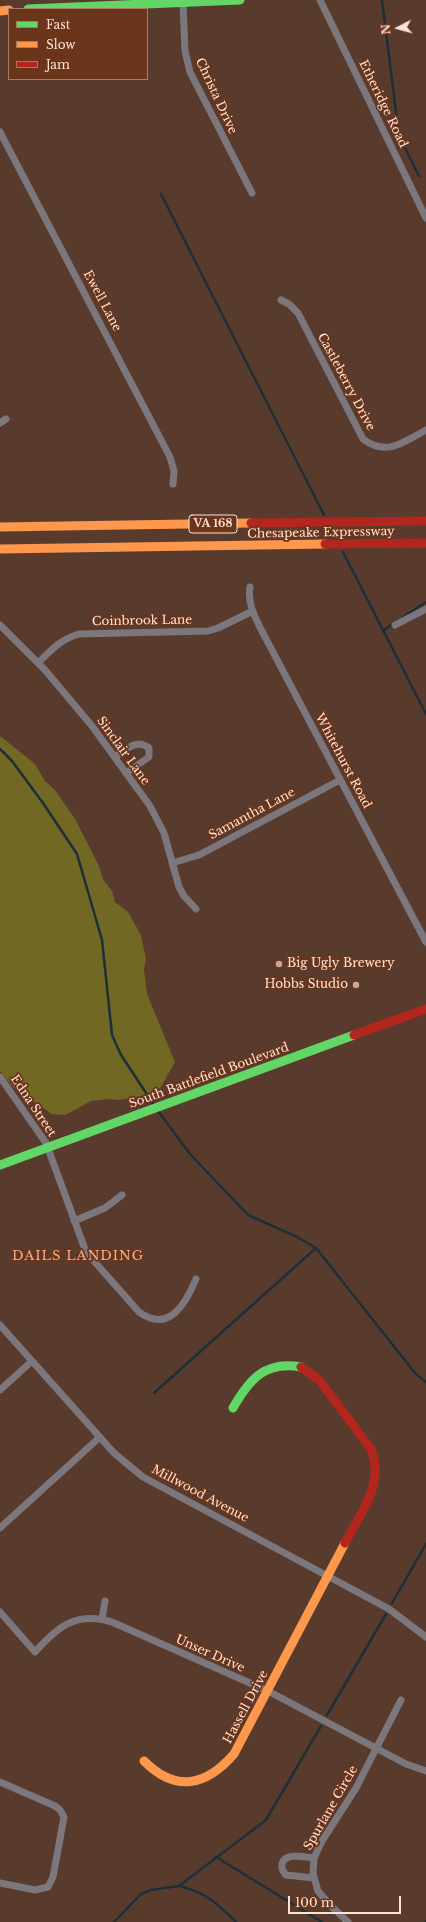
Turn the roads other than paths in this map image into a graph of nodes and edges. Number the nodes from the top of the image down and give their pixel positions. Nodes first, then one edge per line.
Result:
1 (240, 0) edge
2 (320, 0) edge
3 (182, 4) junction
4 (59, 8) edge
5 (0, 132) edge
6 (252, 193) dead end
7 (426, 218) edge
8 (281, 300) dead end
9 (6, 419) dead end
10 (0, 424) edge
11 (426, 430) edge
12 (173, 484) dead end
13 (426, 521) edge
14 (0, 527) edge
15 (426, 543) edge
16 (0, 549) edge
17 (250, 587) dead end
18 (426, 609) edge
19 (253, 611) junction
20 (0, 625) edge
21 (395, 625) dead end
22 (38, 663) junction
23 (115, 757) junction
24 (126, 773) junction
25 (340, 780) junction
26 (172, 863) junction
27 (196, 909) dead end
28 (426, 942) edge
29 (426, 1009) edge
30 (0, 1077) edge
31 (48, 1147) junction
32 (0, 1165) edge
33 (122, 1195) dead end
34 (74, 1221) junction
35 (196, 1279) dead end
36 (0, 1324) edge
37 (32, 1361) junction
38 (0, 1390) edge
39 (233, 1408) dead end
40 (100, 1437) junction
41 (0, 1528) edge
42 (328, 1575) junction
43 (105, 1601) dead end
44 (0, 1612) edge
45 (102, 1619) junction
46 (426, 1637) edge
47 (268, 1691) junction
48 (401, 1700) dead end
49 (377, 1748) junction
50 (144, 1761) dead end
51 (426, 1771) edge
52 (0, 1782) edge
53 (314, 1858) junction
54 (314, 1878) junction
55 (0, 1883) edge
56 (348, 1922) edge

1 - 3 main road
2 - 7 street, Etheridge Road
3 - 4 main road
3 - 6 street, Christa Drive
5 - 12 street, Ewell Lane
8 - 11 street, Castleberry Drive
9 - 10 street
13 - 14 main road, Chesapeake Expressway / VA 168
15 - 16 main road, Chesapeake Expressway / VA 168
17 - 19 street, Whitehurst Road
18 - 21 street
19 - 22 street, Coinbrook Lane
19 - 25 street, Whitehurst Road
20 - 22 street, Sinclair Lane
22 - 23 street, Sinclair Lane
23 - 24 street, Sinclair Lane
23 - 24 street
24 - 26 street, Sinclair Lane
25 - 26 street, Samantha Lane
25 - 28 street, Whitehurst Road
26 - 27 street, Sinclair Lane
29 - 31 main road, South Battlefield Boulevard
30 - 31 street, Edna Street
31 - 32 main road, South Battlefield Boulevard
31 - 34 street, Edna Street
33 - 34 street
34 - 35 street, Edna Street
36 - 37 street, Millwood Avenue
37 - 38 street
37 - 40 street, Millwood Avenue
39 - 42 main road, Hassell Drive
40 - 41 street
40 - 42 street, Millwood Avenue
42 - 46 street, Millwood Avenue
42 - 47 main road, Hassell Drive
43 - 45 street
44 - 45 street, Unser Drive
45 - 47 street, Unser Drive
47 - 49 street, Unser Drive
47 - 50 main road, Hassell Drive
48 - 49 street, Spurlane Circle
49 - 51 street, Unser Drive
49 - 53 street, Spurlane Circle
52 - 55 street
53 - 54 street, Spurlane Circle
53 - 54 street
54 - 56 street, Spurlane Circle

